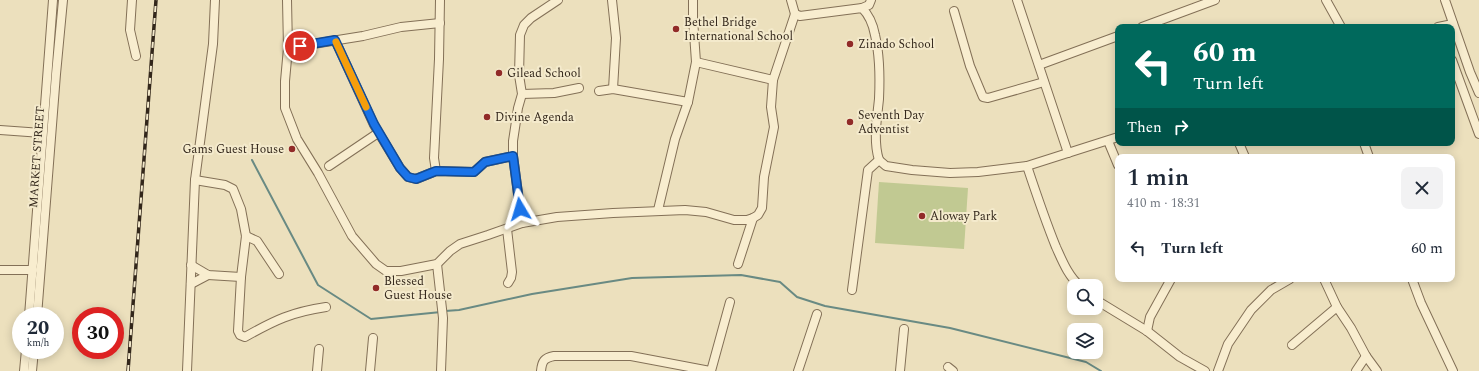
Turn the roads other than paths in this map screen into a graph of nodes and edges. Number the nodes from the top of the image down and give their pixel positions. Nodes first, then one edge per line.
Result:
1 (53, 0) edge
2 (63, 0) edge
3 (132, 0) edge
4 (215, 0) edge
5 (287, 0) edge
6 (440, 0) edge
7 (558, 0) edge
8 (612, 0) edge
9 (693, 0) edge
10 (791, 0) edge
11 (871, 0) edge
12 (1017, 0) edge
13 (1214, 0) edge
14 (1326, 0) edge
15 (1445, 0) edge
16 (862, 8) junction
17 (954, 11) dead end
18 (796, 14) junction
19 (440, 23) junction
20 (1150, 24) edge
21 (1338, 24) edge
22 (1453, 24) edge
23 (1455, 29) edge
24 (1115, 37) edge
25 (335, 40) junction
26 (288, 48) junction
27 (136, 56) dead end
28 (696, 62) junction
29 (1039, 65) junction
30 (1455, 68) edge
31 (774, 80) junction
32 (1044, 82) junction
33 (579, 88) dead end
34 (613, 89) junction
35 (599, 91) dead end
36 (1479, 93) edge
37 (522, 94) junction
38 (688, 102) junction
39 (0, 130) edge
40 (42, 133) junction
41 (378, 133) junction
42 (1479, 134) edge
43 (1115, 139) edge
44 (1108, 141) junction
45 (1068, 153) junction
46 (513, 156) junction
47 (1115, 158) edge
48 (880, 160) junction
49 (329, 166) dead end
50 (1027, 166) junction
51 (436, 171) junction
52 (195, 180) junction
53 (658, 210) junction
54 (753, 218) junction
55 (522, 223) junction
56 (506, 229) junction
57 (246, 236) junction
58 (437, 264) junction
59 (738, 264) dead end
60 (191, 265) junction
61 (0, 270) edge
62 (33, 270) junction
63 (279, 274) dead end
64 (208, 275) junction
65 (241, 277) junction
66 (1073, 279) edge
67 (1169, 282) edge
68 (1285, 282) edge
69 (1325, 282) edge
70 (1413, 282) edge
71 (508, 283) dead end
72 (191, 284) junction
73 (852, 290) dead end
74 (730, 302) dead end
75 (1103, 304) edge
76 (326, 306) dead end
77 (30, 307) edge
78 (38, 307) edge
79 (1337, 307) junction
80 (817, 314) dead end
81 (904, 329) dead end
82 (1147, 331) junction
83 (373, 338) dead end
84 (1292, 345) dead end
85 (319, 349) dead end
86 (1366, 356) junction
87 (25, 359) edge
88 (33, 359) edge
89 (678, 368) edge
90 (24, 371) edge
91 (32, 371) edge
92 (187, 371) edge
93 (317, 371) edge
94 (370, 371) edge
95 (441, 371) edge
96 (541, 371) edge
97 (711, 371) edge
98 (798, 371) edge
99 (900, 371) edge
100 (1205, 371) edge
101 (1218, 371) edge
102 (1356, 371) edge
103 (1377, 371) edge
104 (1453, 371) edge

1 - 40 street, MARKET STREET
2 - 78 street, MARKET STREET
3 - 27 street
4 - 52 street
5 - 26 street
6 - 19 street
7 - 37 street
8 - 34 street
9 - 28 street
10 - 18 street
11 - 16 street
12 - 29 street
13 - 20 street
14 - 21 street
15 - 22 street
16 - 18 street
16 - 48 street
17 - 32 street
18 - 31 street
19 - 25 street
19 - 51 street
23 - 36 street
24 - 29 street
25 - 26 street
25 - 41 street
26 - 58 street
28 - 31 street
28 - 38 street
29 - 32 street
30 - 42 street
31 - 54 street
32 - 45 street
33 - 37 street
34 - 35 street
34 - 38 street
37 - 46 street
38 - 53 street
39 - 40 street
40 - 62 street, MARKET STREET
41 - 49 street
41 - 51 street
43 - 44 street
44 - 45 street
44 - 47 street
45 - 50 street
46 - 51 street
46 - 55 street
48 - 50 street
48 - 73 street
50 - 66 street
52 - 57 street
52 - 60 street
53 - 54 street
53 - 55 street
54 - 59 street
55 - 56 street
56 - 58 street
56 - 71 street
57 - 63 street
57 - 65 street
58 - 95 street
60 - 64 street
60 - 72 street
61 - 62 street
62 - 77 street, MARKET STREET
64 - 65 street
64 - 72 street
65 - 76 street
67 - 82 street
68 - 101 street
69 - 79 street
70 - 104 street
72 - 92 street
74 - 97 street
75 - 82 street
79 - 84 street
79 - 86 street
80 - 98 street
81 - 99 street
82 - 100 street
83 - 94 street
85 - 93 street
86 - 102 street
86 - 103 street
87 - 90 street
88 - 91 street
89 - 96 street
89 - 97 street

